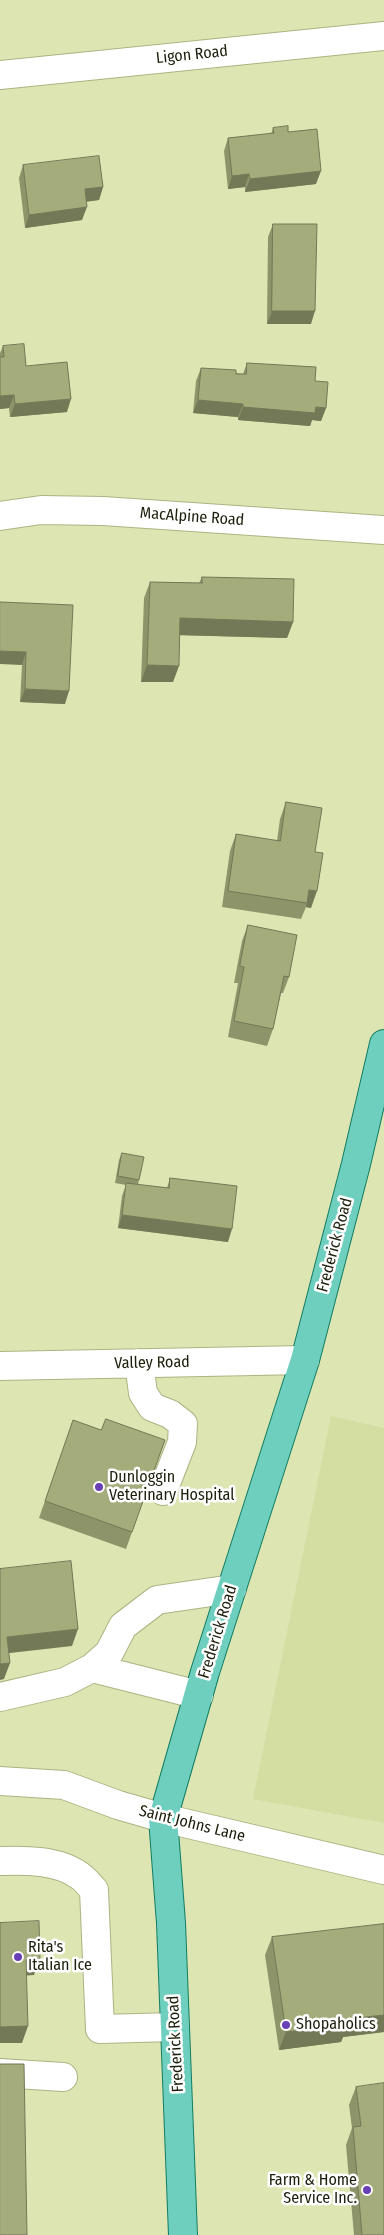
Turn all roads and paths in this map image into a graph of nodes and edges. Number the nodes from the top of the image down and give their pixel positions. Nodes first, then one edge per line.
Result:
1 (384, 36) edge
2 (0, 75) edge
3 (0, 516) edge
4 (384, 530) edge
5 (383, 1051) edge
6 (305, 1360) junction
7 (139, 1363) junction
8 (0, 1366) edge
9 (164, 1491) dead end
10 (232, 1589) junction
11 (92, 1668) junction
12 (198, 1696) junction
13 (0, 1697) edge
14 (0, 1781) edge
15 (163, 1818) junction
16 (0, 1861) edge
17 (384, 1870) edge
18 (175, 2027) junction
19 (0, 2073) edge
20 (63, 2077) dead end
21 (183, 2235) edge

1 - 2 street, Ligon Road
3 - 4 street, MacAlpine Road
5 - 6 main road, Frederick Road
6 - 7 street, Valley Road
6 - 10 main road, Frederick Road
7 - 8 street, Valley Road
7 - 9 street
10 - 11 street
10 - 12 main road, Frederick Road
11 - 12 street
11 - 13 street
12 - 15 main road, Frederick Road
14 - 15 street, Saint Johns Lane
15 - 17 street, Saint Johns Lane
15 - 18 main road, Frederick Road
16 - 18 street
18 - 21 main road, Frederick Road
19 - 20 street

